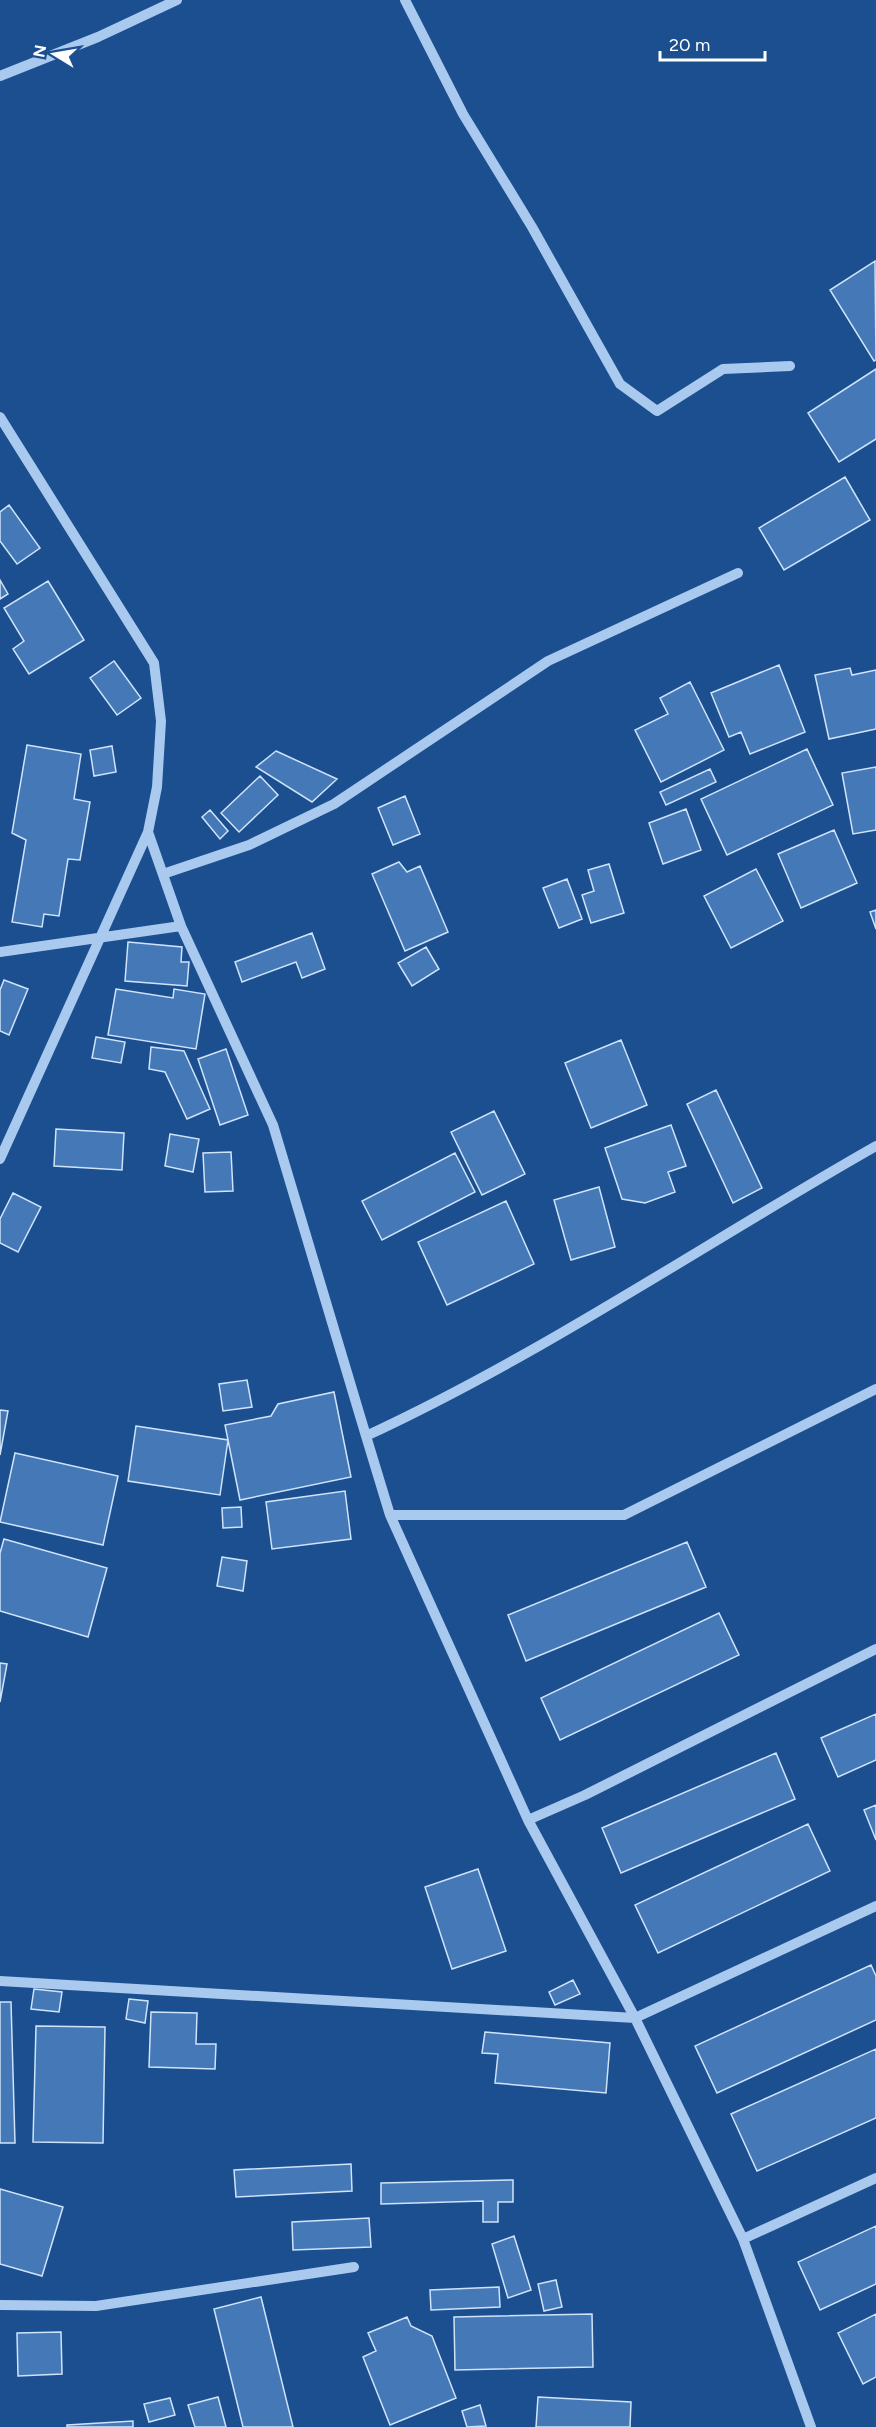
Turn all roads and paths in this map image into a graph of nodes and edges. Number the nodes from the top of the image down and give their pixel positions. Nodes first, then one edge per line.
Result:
1 (177, 0) edge
2 (405, 0) edge
3 (0, 76) edge
4 (789, 366) dead end
5 (0, 417) edge
6 (738, 573) dead end
7 (148, 832) junction
8 (163, 874) junction
9 (181, 926) junction
10 (97, 940) junction
11 (0, 952) edge
12 (876, 1146) edge
13 (0, 1159) edge
14 (876, 1389) edge
15 (366, 1436) junction
16 (390, 1515) junction
17 (876, 1649) edge
18 (528, 1820) junction
19 (876, 1906) edge
20 (0, 1981) edge
21 (635, 2019) junction
22 (876, 2178) edge
23 (743, 2239) junction
24 (354, 2267) dead end
25 (0, 2305) edge
26 (811, 2427) edge

1 - 3 street
2 - 4 street
5 - 7 street
6 - 8 street
7 - 8 street
7 - 10 street
8 - 9 street
9 - 10 street
9 - 15 street
10 - 11 street
10 - 13 street
12 - 15 street
14 - 16 street
15 - 16 street
16 - 18 street
17 - 18 street
18 - 21 street
19 - 21 street
20 - 21 street
21 - 23 street
22 - 23 street
23 - 26 street
24 - 25 street

